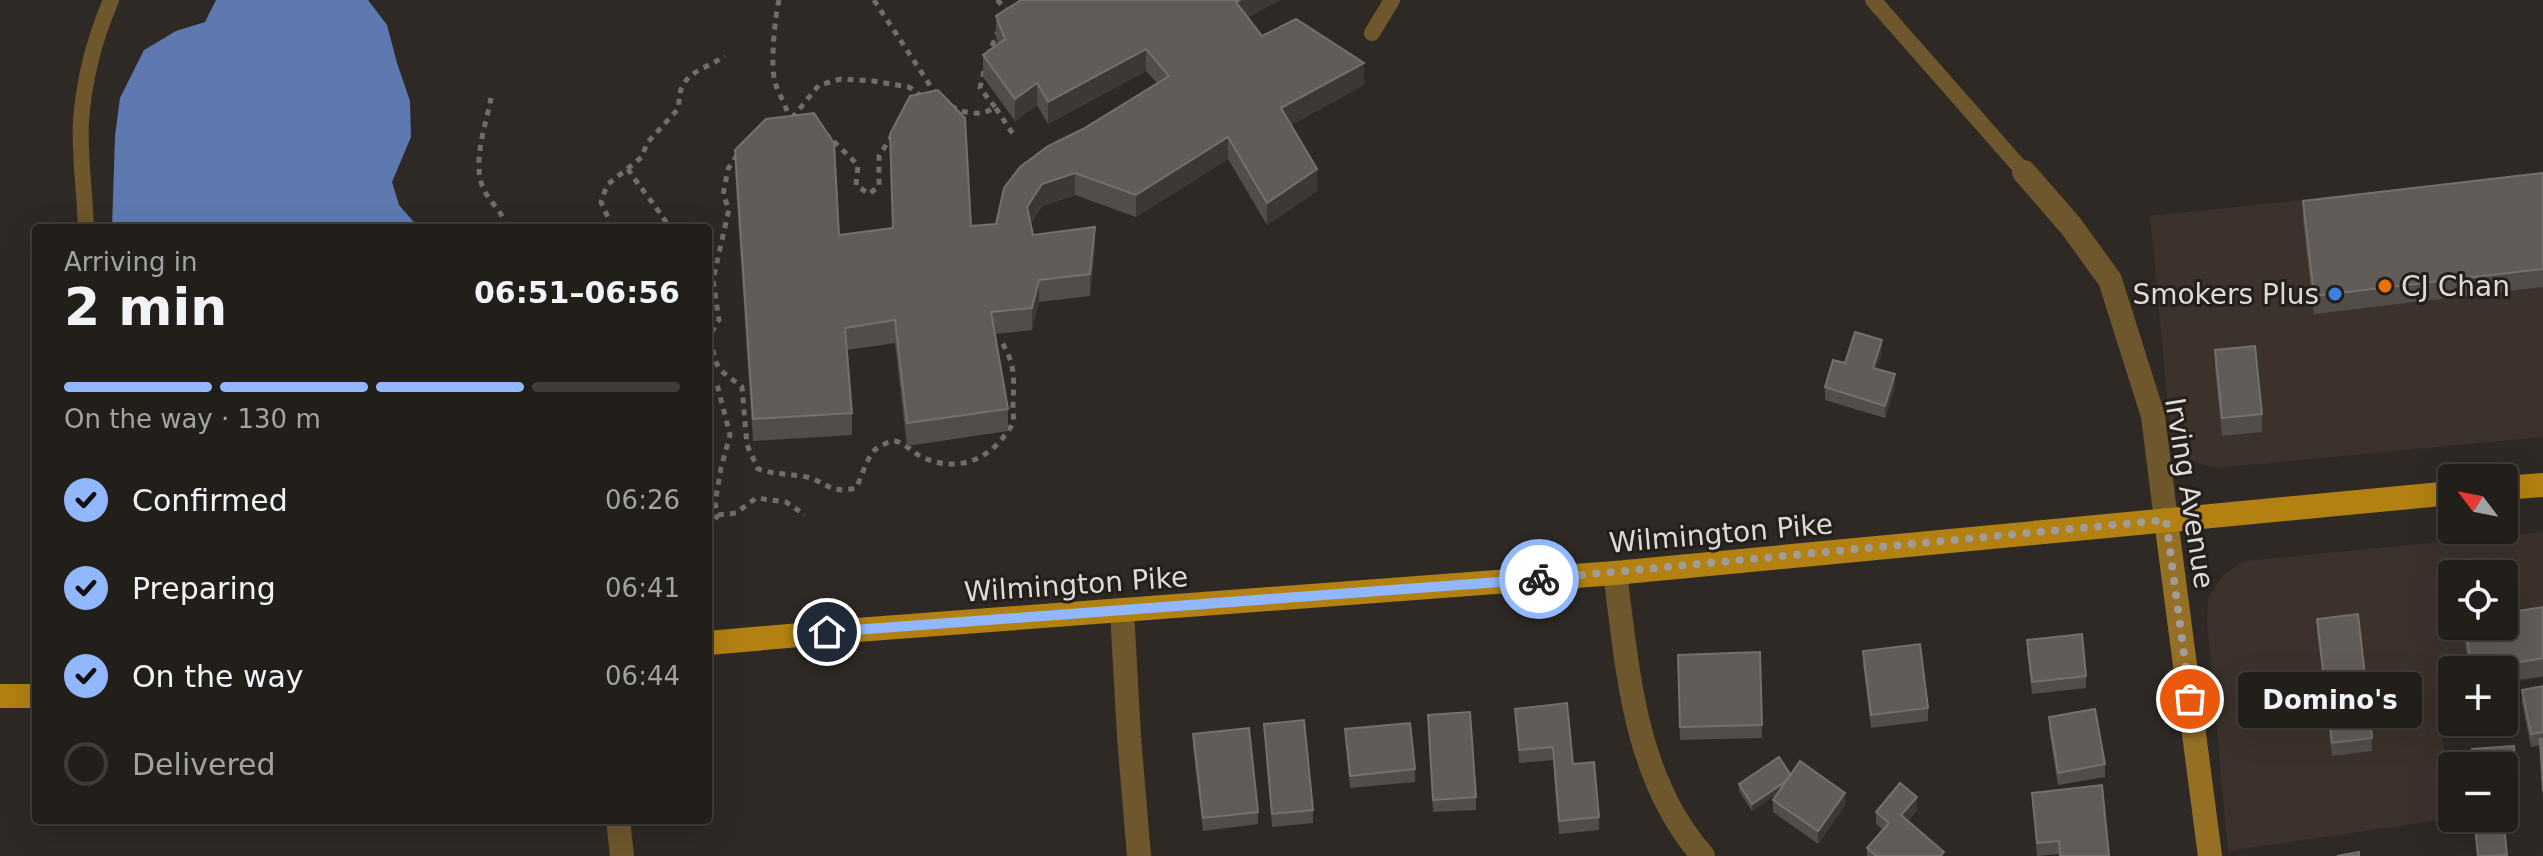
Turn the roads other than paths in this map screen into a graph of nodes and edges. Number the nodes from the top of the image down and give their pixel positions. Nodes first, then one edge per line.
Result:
1 (111, 0) edge
2 (1392, 0) edge
3 (1873, 0) edge
4 (1372, 33) dead end
5 (2024, 172) joint
6 (86, 224) edge
7 (2543, 485) edge
8 (2518, 487) edge
9 (2438, 494) edge
10 (2166, 520) junction
11 (1615, 573) junction
12 (1122, 611) junction
13 (712, 643) edge
14 (0, 696) edge
15 (32, 696) edge
16 (618, 824) edge
17 (622, 856) edge
18 (1139, 856) edge
19 (1703, 856) edge
20 (2210, 856) edge

1 - 6 lane
2 - 4 lane
3 - 5 lane
5 - 10 street, Irving Avenue
7 - 8 main road
9 - 10 main road, Wilmington Pike
10 - 11 main road, Wilmington Pike
10 - 20 street, Irving Avenue
11 - 12 main road, Wilmington Pike
11 - 19 street
12 - 13 main road, Wilmington Pike
12 - 18 street
14 - 15 main road
16 - 17 street

